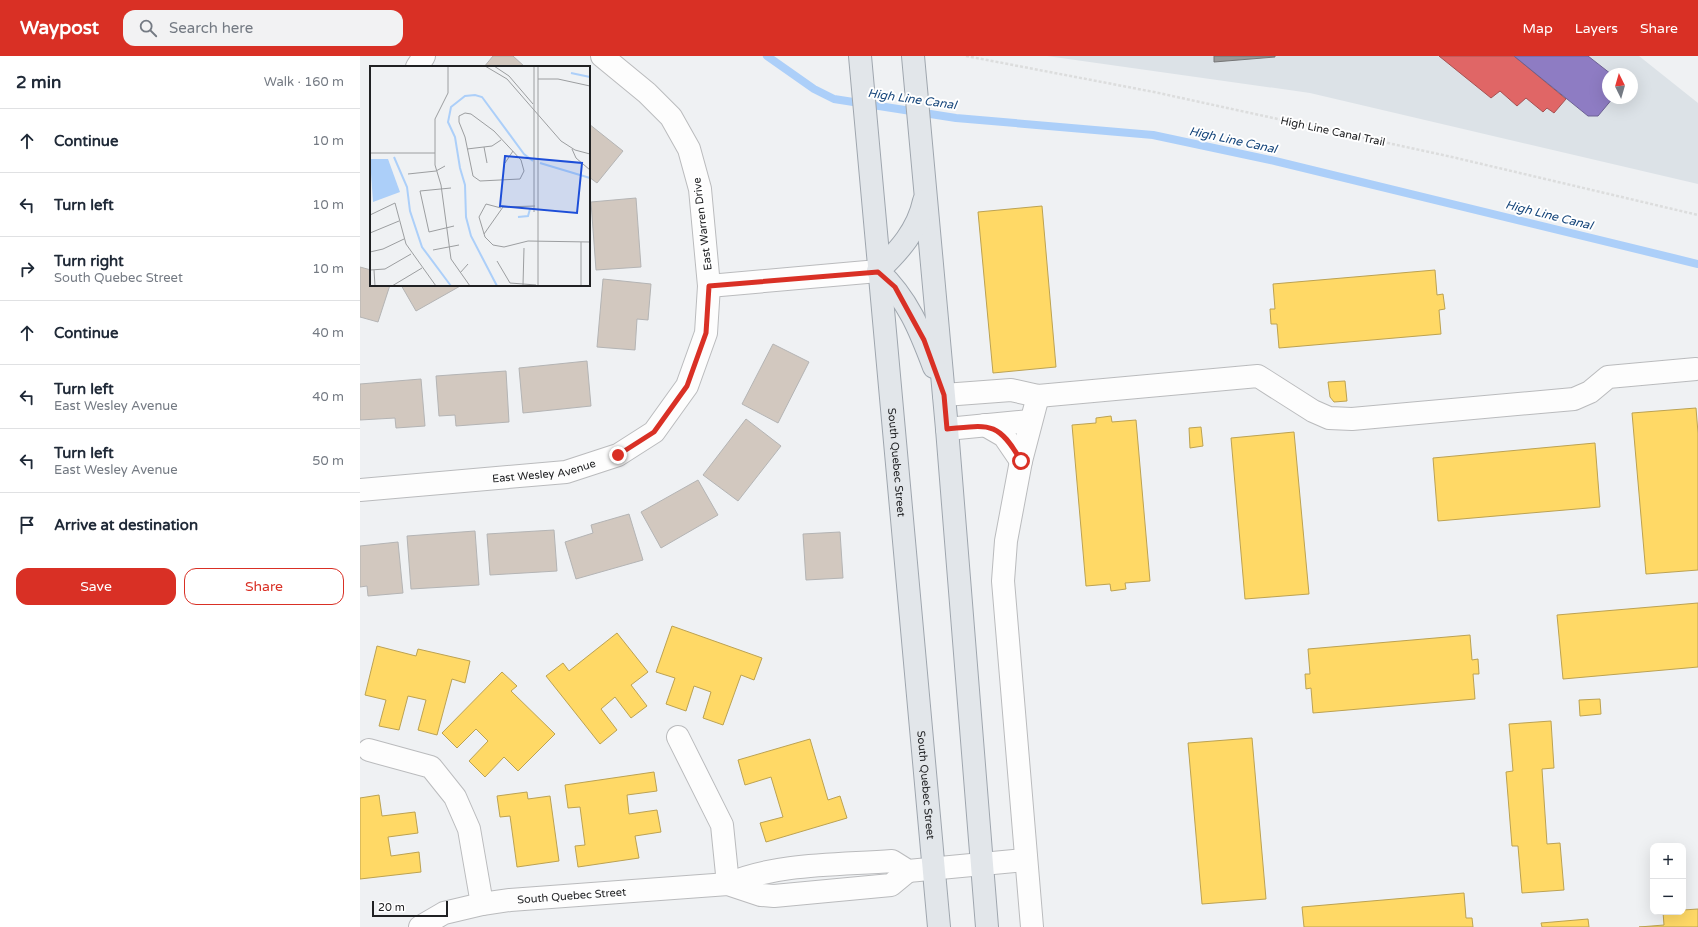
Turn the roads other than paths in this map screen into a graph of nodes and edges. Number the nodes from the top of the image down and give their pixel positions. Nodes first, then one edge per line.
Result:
1 (424, 56) edge
2 (602, 56) edge
3 (860, 56) edge
4 (913, 56) edge
5 (418, 66) edge
6 (926, 192) junction
7 (878, 272) junction
8 (709, 286) junction
9 (1696, 369) dead end
10 (944, 395) junction
11 (1038, 396) junction
12 (1030, 421) junction
13 (985, 425) junction
14 (947, 429) junction
15 (1021, 461) junction
16 (360, 490) edge
17 (678, 737) dead end
18 (369, 750) dead end
19 (1025, 860) junction
20 (982, 865) junction
21 (934, 870) junction
22 (728, 884) junction
23 (482, 904) junction
24 (420, 927) edge
25 (939, 927) edge
26 (987, 927) edge
27 (1032, 927) edge

1 - 5 street
2 - 8 street, East Warren Drive
3 - 7 main road, South Quebec Street
4 - 6 main road
6 - 7 main road
6 - 10 main road
7 - 8 street
7 - 10 main road
7 - 21 main road, South Quebec Street
8 - 16 street, East Wesley Avenue
9 - 11 street
10 - 11 street
10 - 14 main road
11 - 12 street
12 - 13 street
12 - 15 street
13 - 14 street
13 - 15 street
14 - 20 main road
15 - 19 street
17 - 22 street
18 - 23 street
19 - 20 street, South Quebec Street
19 - 27 street
20 - 21 street, South Quebec Street
20 - 26 main road
21 - 22 street, South Quebec Street
21 - 25 main road, South Quebec Street
22 - 23 street, South Quebec Street
23 - 24 street, South Quebec Street

